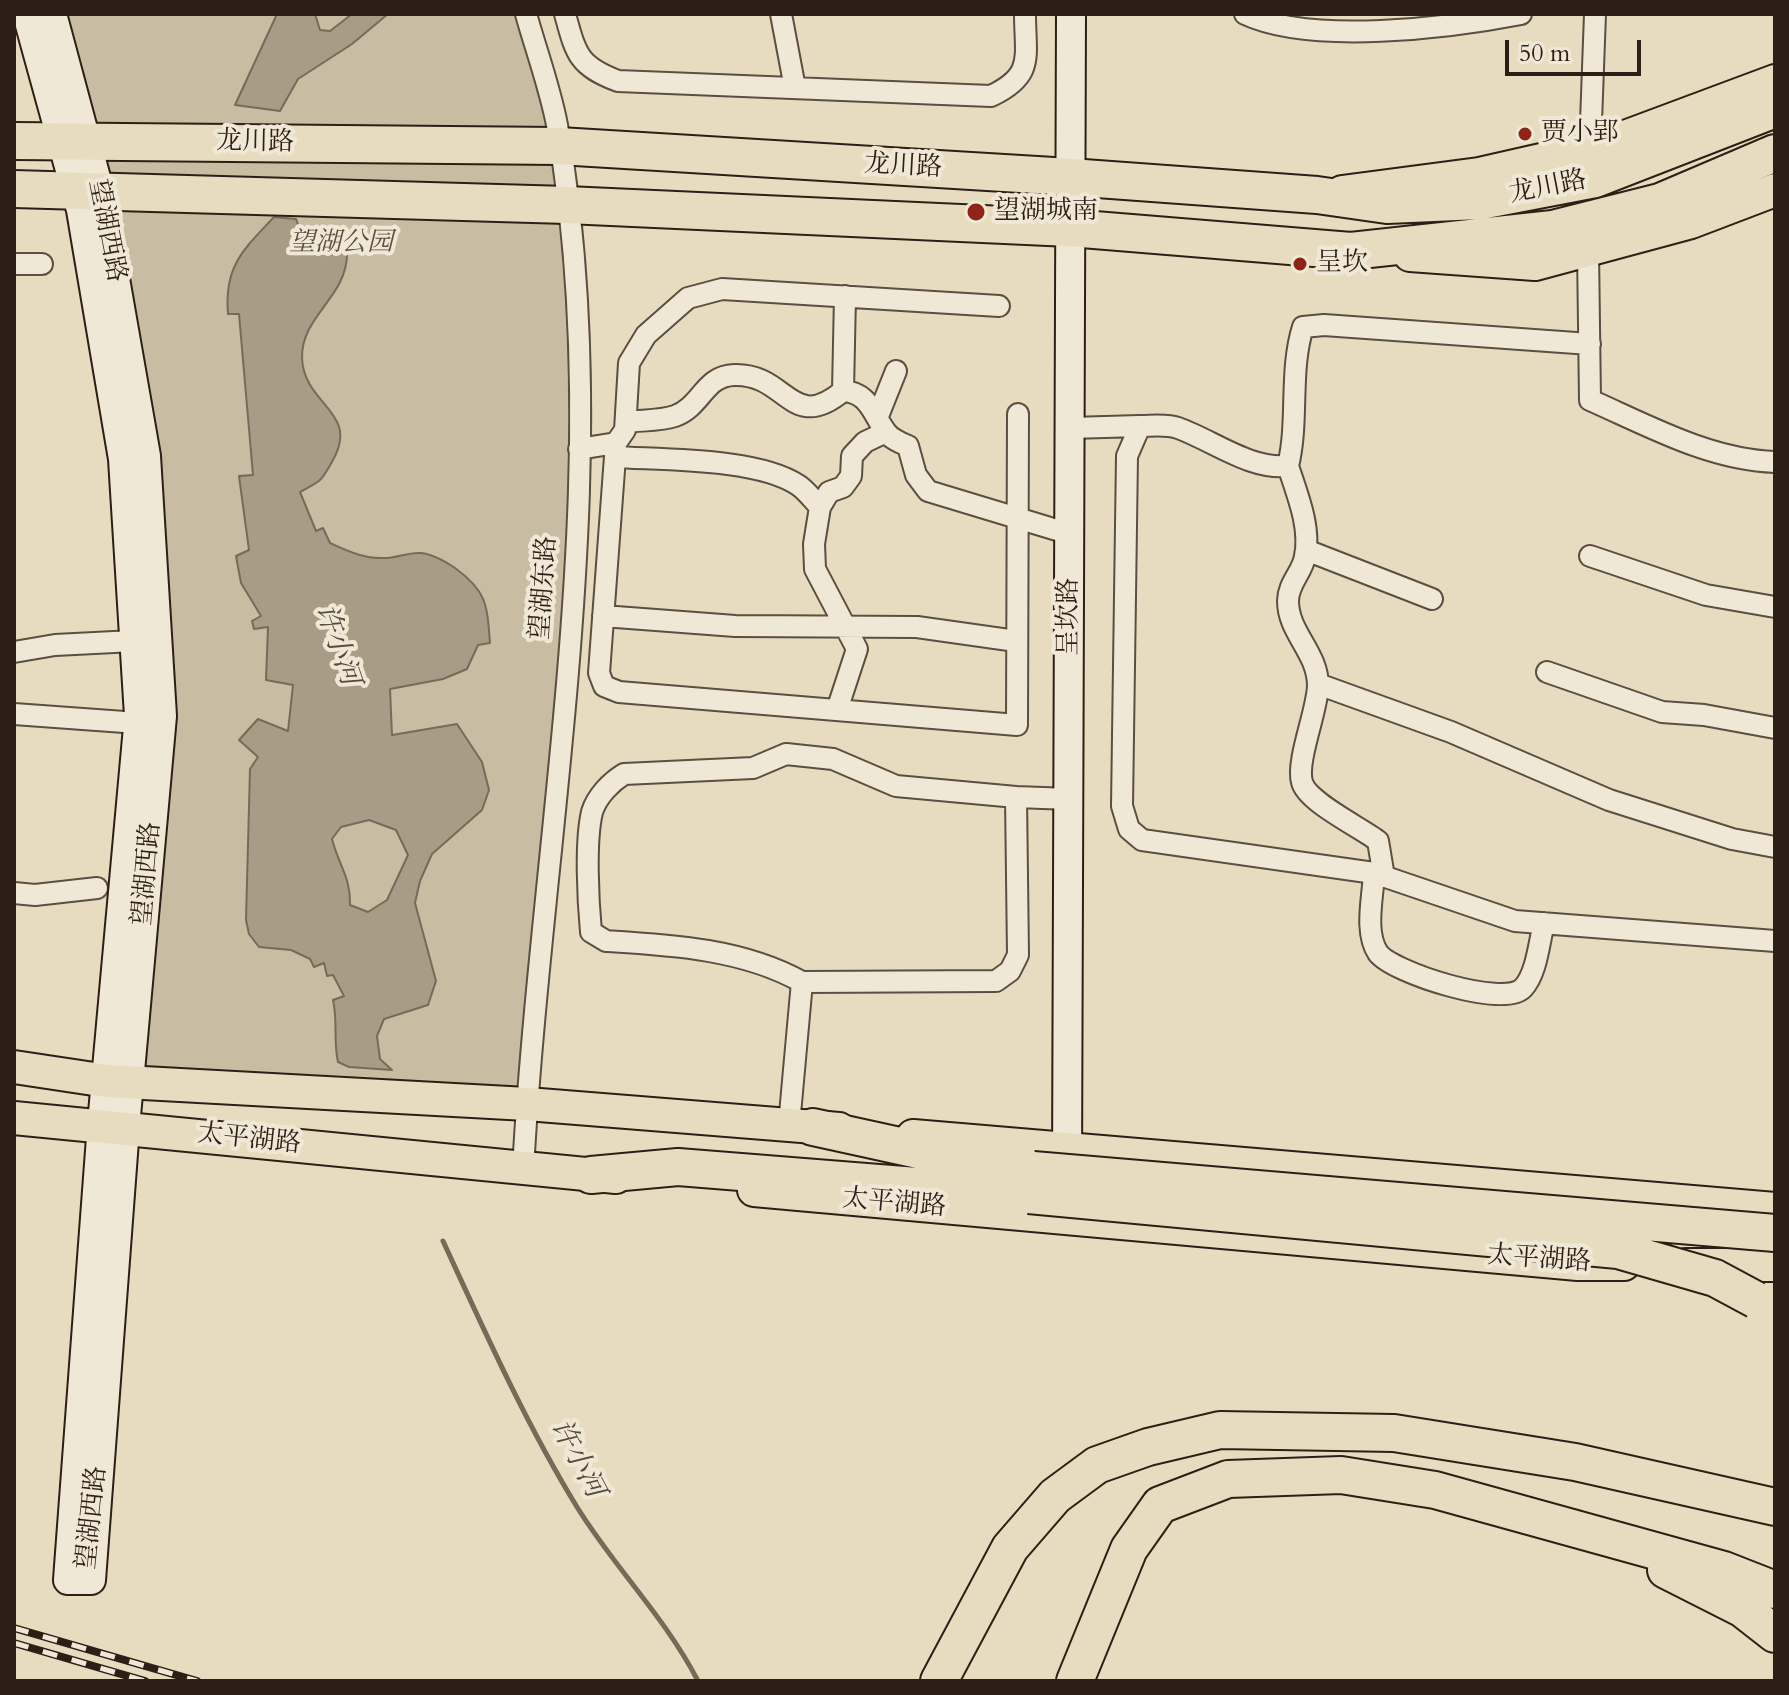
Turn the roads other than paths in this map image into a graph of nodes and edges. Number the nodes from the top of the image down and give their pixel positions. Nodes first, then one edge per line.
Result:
1 (27, 14) edge
2 (52, 14) edge
3 (526, 14) edge
4 (565, 14) edge
5 (781, 14) edge
6 (1071, 14) edge
7 (1245, 14) edge
8 (1521, 14) edge
9 (1595, 14) edge
10 (1020, 15) edge
11 (1295, 22) edge
12 (1775, 81) edge
13 (795, 88) junction
14 (1775, 109) edge
15 (14, 141) edge
16 (75, 141) junction
17 (559, 146) junction
18 (1590, 149) junction
19 (1775, 153) edge
20 (1070, 177) junction
21 (14, 189) edge
22 (1775, 190) edge
23 (88, 191) junction
24 (1317, 195) junction
25 (567, 205) junction
26 (1070, 228) junction
27 (1588, 250) junction
28 (1351, 251) junction
29 (14, 264) edge
30 (42, 264) dead end
31 (845, 296) junction
32 (999, 306) dead end
33 (1590, 344) junction
34 (896, 371) dead end
35 (843, 391) junction
36 (1018, 414) dead end
37 (626, 422) junction
38 (882, 424) junction
39 (1140, 426) junction
40 (1070, 428) junction
41 (579, 449) junction
42 (616, 450) junction
43 (1775, 462) edge
44 (1288, 466) junction
45 (820, 507) junction
46 (1016, 518) junction
47 (1070, 534) junction
48 (1306, 550) junction
49 (1590, 556) dead end
50 (1432, 599) dead end
51 (1775, 607) edge
52 (603, 616) junction
53 (847, 628) junction
54 (134, 641) junction
55 (1016, 641) junction
56 (14, 652) edge
57 (1547, 672) dead end
58 (1318, 684) junction
59 (837, 710) junction
60 (14, 714) edge
61 (138, 723) junction
62 (1775, 728) edge
63 (1016, 797) junction
64 (1070, 799) junction
65 (1775, 847) edge
66 (1379, 875) junction
67 (97, 888) dead end
68 (14, 893) edge
69 (1544, 923) junction
70 (1775, 941) edge
71 (802, 982) junction
72 (21, 1070) edge
73 (118, 1082) junction
74 (527, 1104) junction
75 (14, 1118) edge
76 (114, 1126) junction
77 (801, 1126) junction
78 (1069, 1150) junction
79 (523, 1170) junction
80 (591, 1175) junction
81 (1031, 1182) junction
82 (1775, 1209) edge
83 (1063, 1220) junction
84 (1775, 1233) edge
85 (1775, 1265) edge
86 (1775, 1311) edge
87 (1285, 1431) junction
88 (1775, 1507) edge
89 (1586, 1530) junction
90 (1775, 1564) edge
91 (1775, 1590) edge
92 (1775, 1634) edge
93 (939, 1681) edge
94 (1075, 1681) edge

1 - 16 street, 望湖西路
2 - 16 street, 望湖西路
3 - 17 street, 望湖东路
4 - 13 street
5 - 13 street
6 - 20 street, 呈坎路
7 - 11 street
8 - 11 street
9 - 18 street
10 - 13 street
12 - 18 main road
14 - 24 highway, 龙川路
15 - 16 highway, 龙川路
16 - 17 highway, 龙川路
16 - 23 street, 望湖西路
17 - 20 highway, 龙川路
17 - 25 street, 望湖东路
18 - 24 main road
19 - 28 highway, 龙川路
20 - 24 highway, 龙川路
20 - 26 street, 呈坎路
21 - 23 highway, 龙川路
22 - 27 main road
23 - 25 highway, 龙川路
23 - 54 street, 望湖西路
23 - 73 street, 望湖西路
25 - 26 highway, 龙川路
25 - 41 street, 望湖东路
26 - 28 highway, 龙川路
26 - 40 street, 呈坎路
27 - 28 main road
27 - 33 street
29 - 30 street
31 - 32 street
31 - 35 street
31 - 37 street
33 - 43 street
33 - 44 street
34 - 38 street
35 - 37 street
35 - 38 street
36 - 46 street
37 - 42 street
38 - 45 street
38 - 46 street
39 - 40 street
39 - 44 street
39 - 66 street
40 - 47 street, 呈坎路
41 - 42 street
41 - 74 street, 望湖东路
42 - 45 street
42 - 52 street
44 - 48 street
45 - 53 street
46 - 47 street
46 - 55 street
47 - 64 street, 呈坎路
48 - 50 street
48 - 58 street
49 - 51 street
52 - 53 street
52 - 59 street
53 - 55 street
53 - 59 street
54 - 56 street
54 - 61 street, 望湖西路
55 - 59 street
57 - 62 street
58 - 65 street
58 - 66 street
60 - 61 street
61 - 73 street, 望湖西路
63 - 64 street
63 - 71 street
63 - 71 street
64 - 78 street, 呈坎路
66 - 69 street
66 - 69 street
67 - 68 street
69 - 70 street
71 - 77 street
72 - 73 main road, 太平湖路
73 - 74 main road, 太平湖路
73 - 76 street, 望湖西路
74 - 77 main road, 太平湖路
74 - 79 street, 望湖东路
75 - 76 main road, 太平湖路
76 - 76 street, 望湖西路
76 - 79 main road, 太平湖路
77 - 78 main road, 太平湖路
77 - 81 highway
78 - 82 main road, 太平湖路
78 - 83 street, 呈坎路
79 - 80 main road, 太平湖路
80 - 81 highway
80 - 83 main road, 太平湖路
81 - 84 highway, bridge
81 - 86 highway, bridge
83 - 85 main road, 太平湖路
87 - 88 highway
87 - 90 highway
87 - 93 highway
89 - 91 highway
89 - 92 highway
89 - 94 highway

